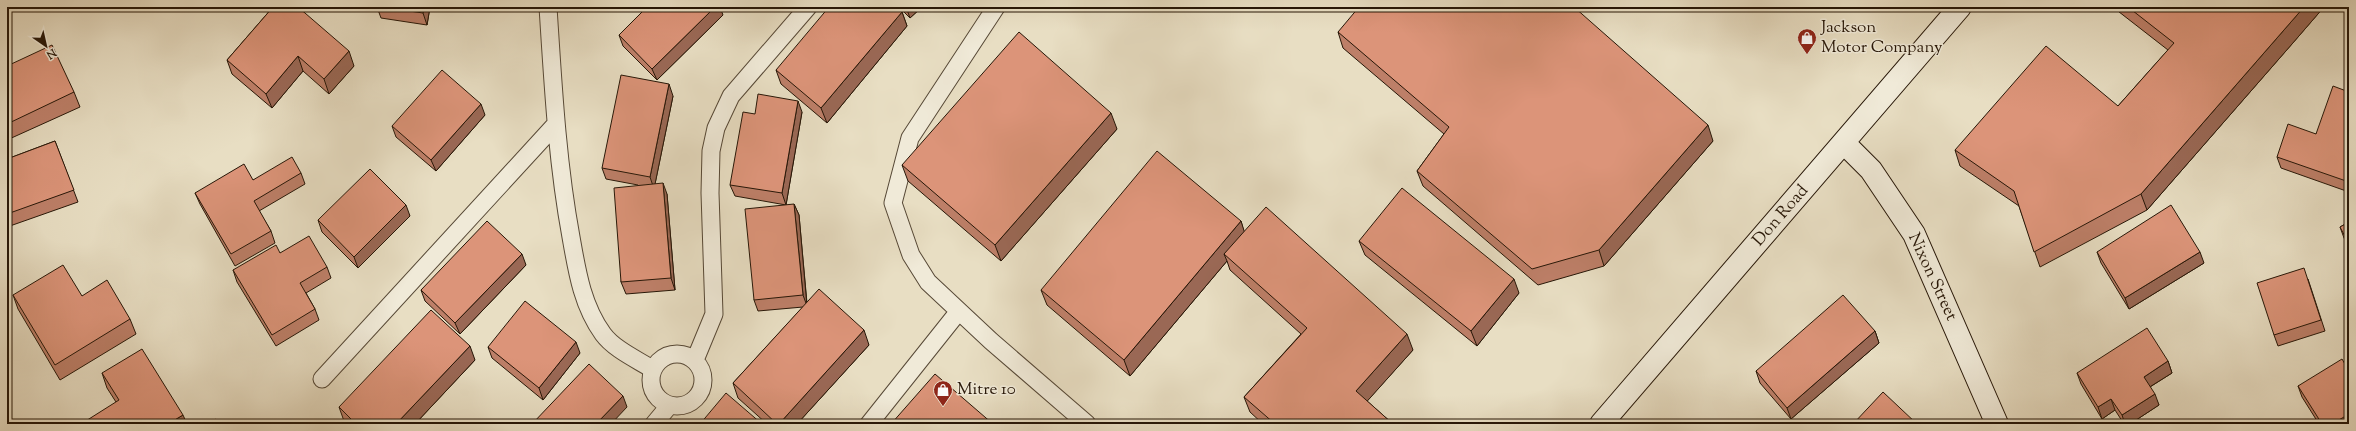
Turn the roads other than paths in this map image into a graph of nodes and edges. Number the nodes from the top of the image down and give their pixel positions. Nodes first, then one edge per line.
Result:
1 (548, 7) edge
2 (808, 7) edge
3 (996, 7) edge
4 (1960, 7) edge
5 (555, 124) junction
6 (1844, 143) junction
7 (959, 311) junction
8 (695, 360) junction
9 (652, 369) junction
10 (322, 380) dead end
11 (669, 406) junction
12 (654, 424) edge
13 (869, 424) edge
14 (1087, 424) edge
15 (1601, 424) edge
16 (1997, 424) edge

1 - 5 lane
2 - 8 lane
3 - 7 lane
4 - 6 main road, Don Road
5 - 9 lane
5 - 10 lane
6 - 15 main road, Don Road
6 - 16 main road, Nixon Street
7 - 13 lane
7 - 14 lane
8 - 9 lane
8 - 11 lane
9 - 11 lane
11 - 12 lane

